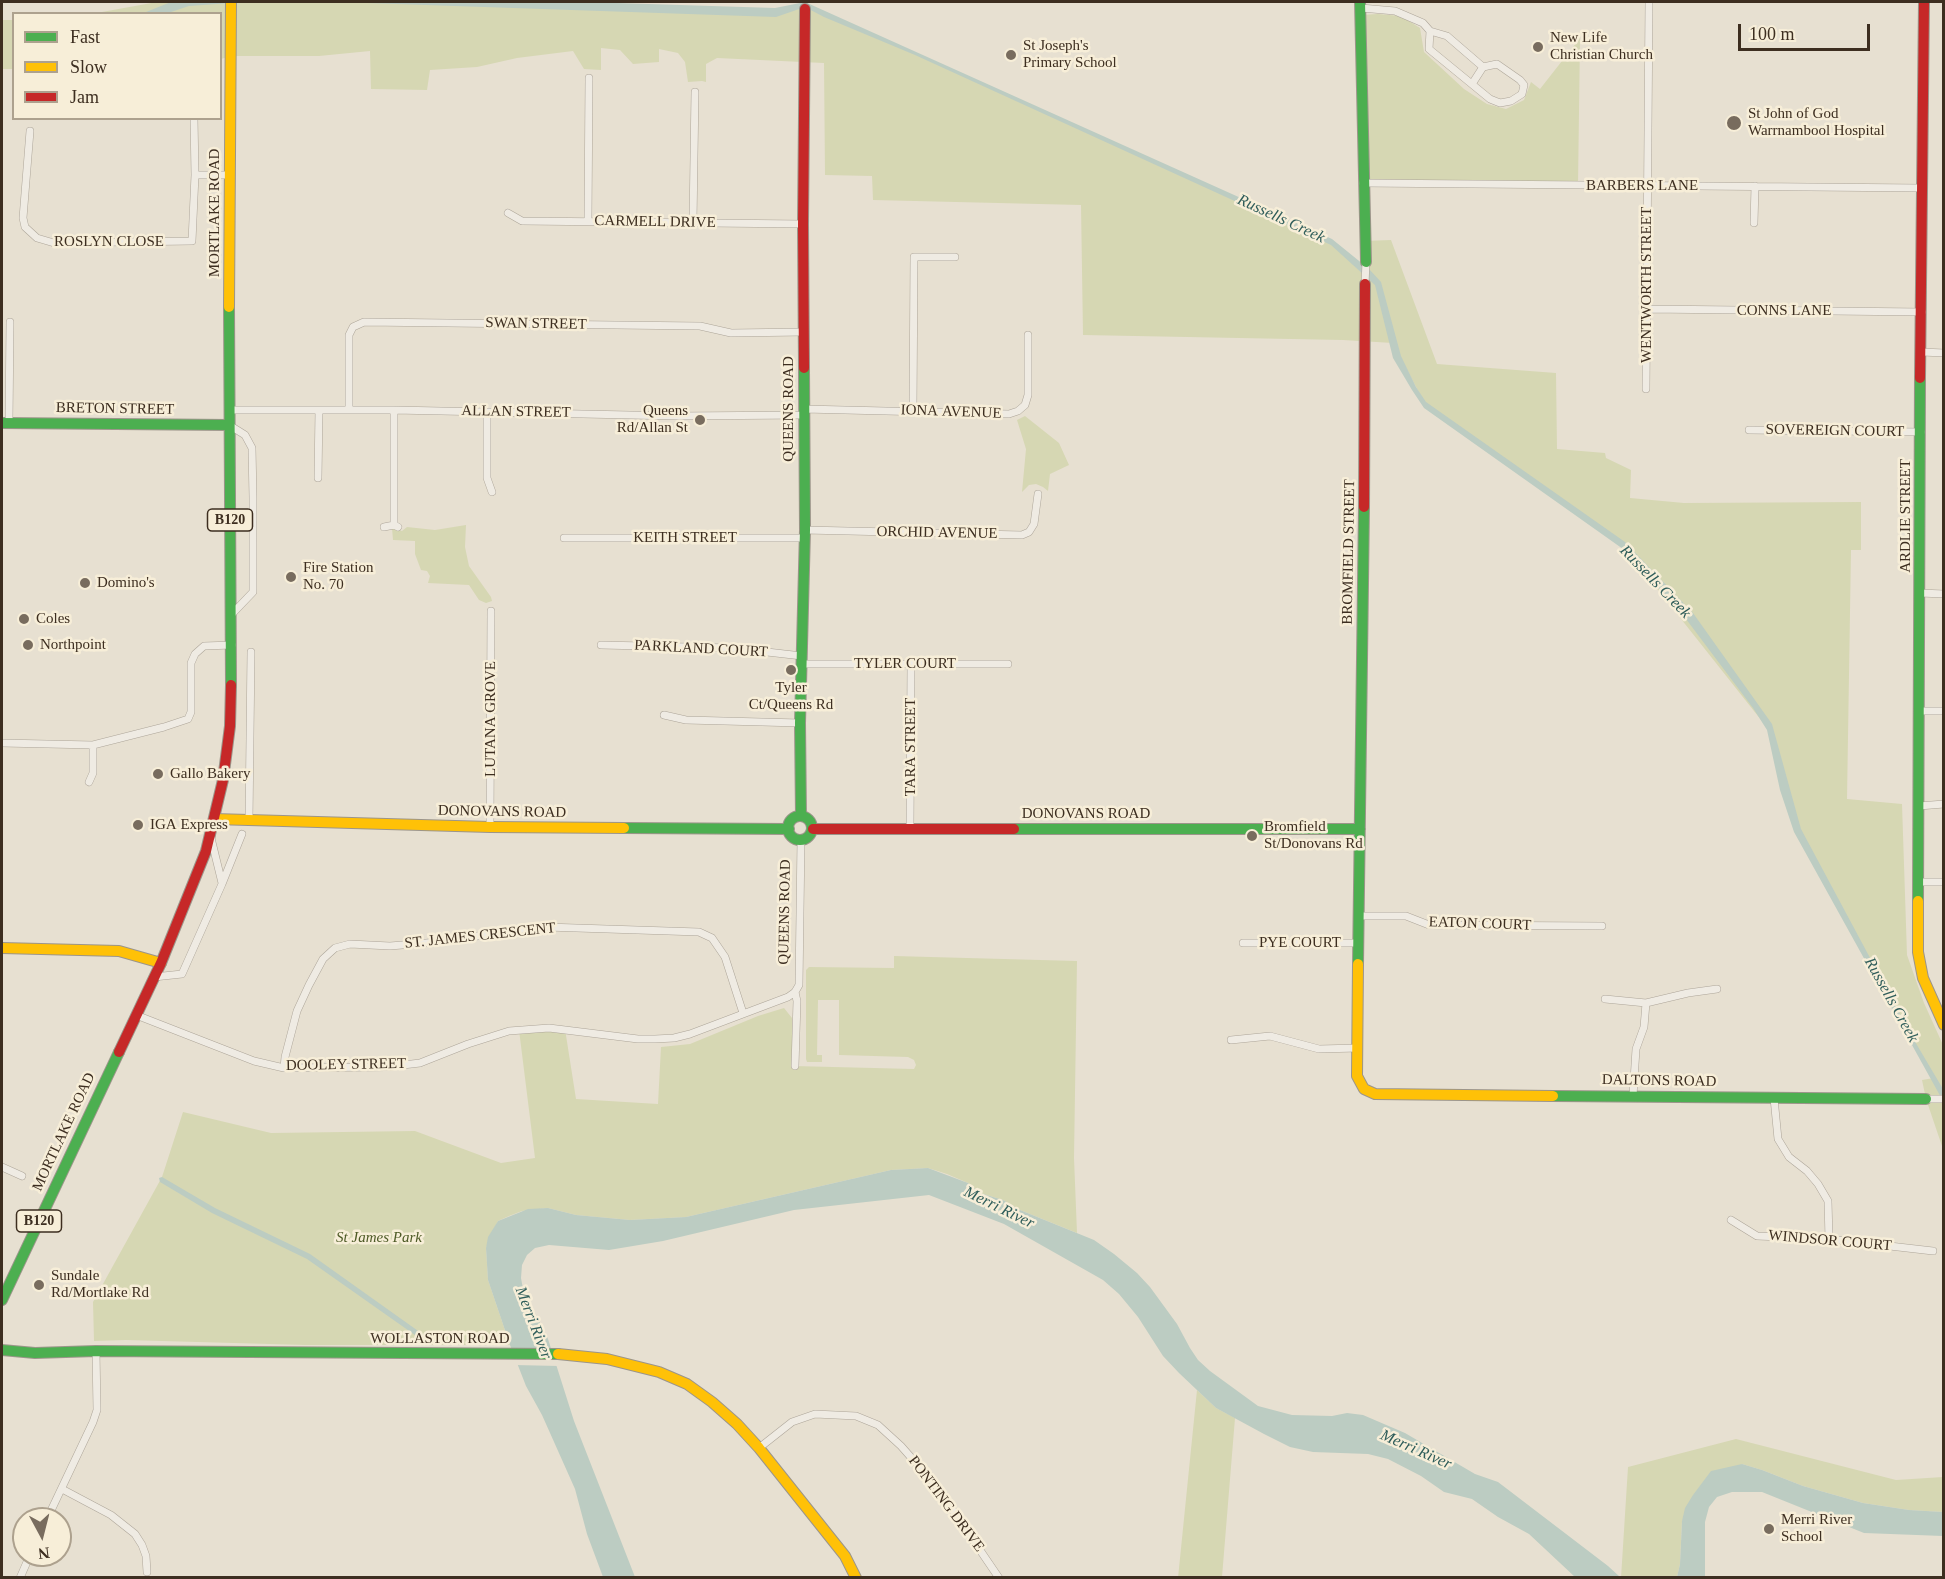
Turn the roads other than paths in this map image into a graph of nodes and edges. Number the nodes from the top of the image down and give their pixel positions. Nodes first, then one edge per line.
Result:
1 (231, 2) edge
2 (1649, 2) edge
3 (1924, 2) edge
4 (805, 5) edge
5 (1360, 5) edge
6 (1430, 31) junction
7 (1484, 67) junction
8 (589, 78) dead end
9 (1472, 84) junction
10 (695, 92) dead end
11 (194, 120) edge
12 (30, 131) dead end
13 (195, 175) junction
14 (230, 175) junction
15 (1363, 183) junction
16 (1648, 186) junction
17 (1755, 186) junction
18 (1921, 188) junction
19 (508, 213) dead end
20 (588, 221) junction
21 (693, 222) junction
22 (1754, 223) dead end
23 (803, 224) junction
24 (955, 257) dead end
25 (1366, 262) joint
26 (1365, 284) joint
27 (1647, 309) junction
28 (1922, 312) junction
29 (10, 322) dead end
30 (804, 332) junction
31 (1028, 335) dead end
32 (1922, 352) junction
33 (1944, 352) edge
34 (1646, 389) dead end
35 (229, 410) junction
36 (319, 410) junction
37 (349, 410) junction
38 (394, 410) junction
39 (487, 411) junction
40 (913, 411) junction
41 (804, 412) junction
42 (5, 423) edge
43 (229, 425) junction
44 (1749, 430) dead end
45 (1921, 432) junction
46 (318, 478) dead end
47 (492, 492) dead end
48 (1038, 495) dead end
49 (384, 527) dead end
50 (805, 534) junction
51 (564, 538) dead end
52 (1920, 593) junction
53 (1944, 594) edge
54 (491, 611) dead end
55 (231, 615) junction
56 (232, 645) junction
57 (601, 645) dead end
58 (251, 652) dead end
59 (802, 660) junction
60 (1008, 664) dead end
61 (911, 665) junction
62 (1919, 711) junction
63 (1944, 711) edge
64 (664, 715) dead end
65 (800, 723) junction
66 (2, 743) edge
67 (93, 745) junction
68 (89, 782) dead end
69 (1944, 804) edge
70 (1919, 806) junction
71 (801, 816) junction
72 (214, 819) junction
73 (249, 821) junction
74 (490, 827) junction
75 (910, 828) junction
76 (789, 829) junction
77 (813, 829) junction
78 (1360, 829) junction
79 (242, 834) dead end
80 (210, 836) junction
81 (801, 840) junction
82 (1918, 882) junction
83 (1944, 882) edge
84 (222, 884) junction
85 (1358, 916) junction
86 (1602, 926) dead end
87 (1243, 943) dead end
88 (1358, 943) junction
89 (2, 948) edge
90 (161, 963) junction
91 (154, 977) junction
92 (1717, 989) dead end
93 (795, 992) junction
94 (1605, 999) dead end
95 (1646, 1003) junction
96 (743, 1013) junction
97 (136, 1015) junction
98 (1944, 1025) edge
99 (1231, 1040) dead end
100 (1358, 1048) junction
101 (795, 1066) dead end
102 (284, 1068) junction
103 (1375, 1094) joint
104 (1633, 1096) junction
105 (1774, 1098) junction
106 (1944, 1099) edge
107 (1926, 1100) joint
108 (2, 1167) edge
109 (22, 1176) dead end
110 (1731, 1220) dead end
111 (1829, 1239) junction
112 (1933, 1251) dead end
113 (2, 1300) edge
114 (2, 1350) edge
115 (96, 1351) junction
116 (759, 1448) junction
117 (62, 1489) junction
118 (53, 1507) edge
119 (147, 1572) dead end
120 (856, 1578) edge
121 (999, 1578) edge

1 - 14 street, MORTLAKE ROAD / B120
2 - 16 street, WENTWORTH STREET
3 - 18 street, ARDLIE STREET
4 - 23 street, QUEENS ROAD
5 - 6 street
5 - 15 street, BROMFIELD STREET
6 - 7 street
6 - 9 street
7 - 9 street
7 - 9 street
8 - 20 street
10 - 21 street
11 - 13 street, ROSLYN CLOSE
12 - 13 street, ROSLYN CLOSE
13 - 14 street
14 - 35 street, MORTLAKE ROAD / B120
15 - 16 street, BARBERS LANE
15 - 25 street, BROMFIELD STREET
16 - 17 street, BARBERS LANE
16 - 27 street, WENTWORTH STREET
17 - 18 street, BARBERS LANE
17 - 22 street
18 - 28 street, ARDLIE STREET
19 - 20 street, CARMELL DRIVE
20 - 21 street, CARMELL DRIVE
21 - 23 street, CARMELL DRIVE
23 - 30 street, QUEENS ROAD
24 - 40 street
25 - 26 street, BROMFIELD STREET
26 - 78 street, BROMFIELD STREET
27 - 28 street, CONNS LANE
27 - 34 street, WENTWORTH STREET
28 - 32 street, ARDLIE STREET
29 - 42 street
30 - 37 street, SWAN STREET
30 - 41 street, QUEENS ROAD
31 - 40 street, IONA AVENUE
32 - 33 street
32 - 45 street, ARDLIE STREET
35 - 36 street, ALLAN STREET
35 - 43 street, MORTLAKE ROAD / B120
36 - 37 street, ALLAN STREET
36 - 46 street
37 - 38 street, ALLAN STREET
38 - 39 street, ALLAN STREET
38 - 49 street
39 - 41 street, ALLAN STREET
39 - 47 street
40 - 41 street, IONA AVENUE
41 - 50 street, QUEENS ROAD
42 - 43 street, BRETON STREET
43 - 55 street, MORTLAKE ROAD / B120
43 - 55 street
44 - 45 street, SOVEREIGN COURT
45 - 52 street, ARDLIE STREET
48 - 50 street, ORCHID AVENUE
50 - 51 street, KEITH STREET
50 - 59 street, QUEENS ROAD
52 - 53 street
52 - 62 street, ARDLIE STREET
54 - 74 street, LUTANA GROVE
55 - 56 street, MORTLAKE ROAD / B120
56 - 67 street
56 - 72 street, MORTLAKE ROAD / B120
57 - 59 street, PARKLAND COURT
58 - 73 street
59 - 61 street, TYLER COURT
59 - 65 street, QUEENS ROAD
60 - 61 street, TYLER COURT
61 - 75 street, TARA STREET
62 - 63 street
62 - 70 street, ARDLIE STREET
64 - 65 street
65 - 71 street, QUEENS ROAD
66 - 67 street
67 - 68 street
69 - 70 street
70 - 82 street, ARDLIE STREET
71 - 76 street
71 - 77 street
72 - 73 street, DONOVANS ROAD
72 - 80 street, MORTLAKE ROAD / B120
73 - 74 street, DONOVANS ROAD
74 - 76 street, DONOVANS ROAD
75 - 77 street, DONOVANS ROAD
75 - 78 street, DONOVANS ROAD
76 - 81 street
77 - 81 street
78 - 85 street, BROMFIELD STREET
79 - 84 street
80 - 84 street, MORTLAKE ROAD
80 - 90 street, MORTLAKE ROAD / B120
81 - 93 street, QUEENS ROAD
82 - 83 street
82 - 98 street, ARDLIE STREET
84 - 91 street
85 - 86 street, EATON COURT
85 - 88 street, BROMFIELD STREET
87 - 88 street, PYE COURT
88 - 100 street, BROMFIELD STREET
89 - 90 street
90 - 91 street, MORTLAKE ROAD / B120
91 - 97 street, MORTLAKE ROAD / B120
92 - 95 street
93 - 96 street, DOOLEY STREET
93 - 101 street
94 - 95 street
95 - 104 street
96 - 102 street, DOOLEY STREET
96 - 102 street, ST. JAMES CRESCENT
97 - 102 street, DOOLEY STREET
97 - 113 street, MORTLAKE ROAD / B120
99 - 100 street
100 - 103 street, BROMFIELD STREET
103 - 104 street, DALTONS ROAD
104 - 105 street, DALTONS ROAD
105 - 107 street, DALTONS ROAD
105 - 111 street
106 - 107 street, DALTONS ROAD
108 - 109 street
110 - 111 street, WINDSOR COURT
111 - 112 street, WINDSOR COURT
114 - 115 street, WOLLASTON ROAD
115 - 116 street, WOLLASTON ROAD
115 - 117 street
116 - 120 street, WOLLASTON ROAD
116 - 121 street, PONTING DRIVE
117 - 118 street
117 - 119 street

